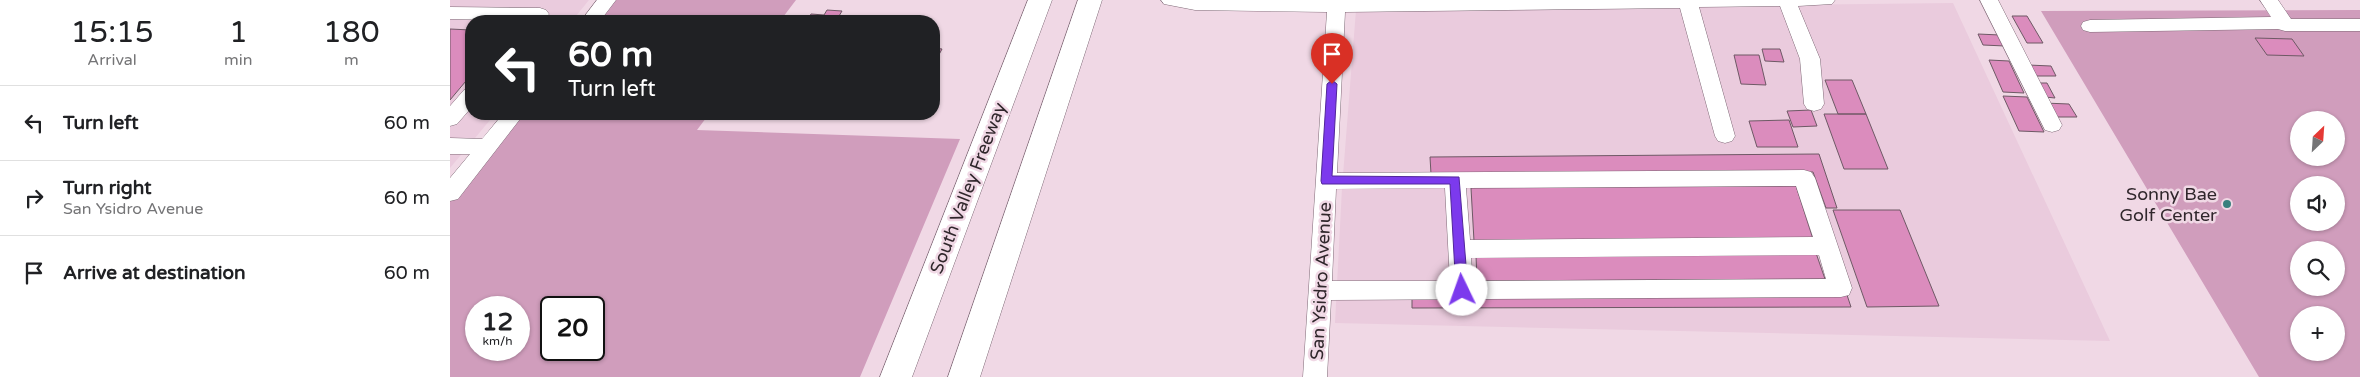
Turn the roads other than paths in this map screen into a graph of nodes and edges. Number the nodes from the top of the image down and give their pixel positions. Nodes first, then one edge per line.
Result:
1 (607, 0) edge
2 (1040, 0) edge
3 (1090, 0) edge
4 (1170, 0) edge
5 (1786, 0) edge
6 (1826, 0) edge
7 (1988, 0) edge
8 (2268, 0) edge
9 (1258, 2) edge
10 (1688, 2) junction
11 (1336, 6) junction
12 (450, 13) edge
13 (539, 15) edge
14 (595, 15) edge
15 (2284, 23) junction
16 (2360, 25) edge
17 (2090, 26) dead end
18 (465, 102) edge
19 (1814, 104) dead end
20 (450, 120) edge
21 (509, 120) edge
22 (2052, 125) dead end
23 (1725, 136) dead end
24 (450, 146) edge
25 (487, 147) junction
26 (1455, 180) junction
27 (1326, 181) junction
28 (450, 193) edge
29 (1827, 246) junction
30 (1459, 249) junction
31 (1462, 290) junction
32 (1320, 291) junction
33 (896, 377) edge
34 (964, 377) edge
35 (1315, 377) edge

1 - 14 street
2 - 33 highway, South Valley Freeway
3 - 34 highway
4 - 9 street
5 - 6 street
5 - 10 street
5 - 19 street
7 - 22 street
8 - 15 street
9 - 11 street
10 - 11 street
10 - 23 street
11 - 27 street, San Ysidro Avenue
12 - 13 street
15 - 16 street
15 - 17 street
18 - 20 street
21 - 25 street
24 - 25 street
25 - 28 street
26 - 27 street
26 - 29 street
26 - 30 street
27 - 32 street, San Ysidro Avenue
29 - 30 street
29 - 31 street
30 - 31 street
31 - 32 street
32 - 35 street, San Ysidro Avenue

